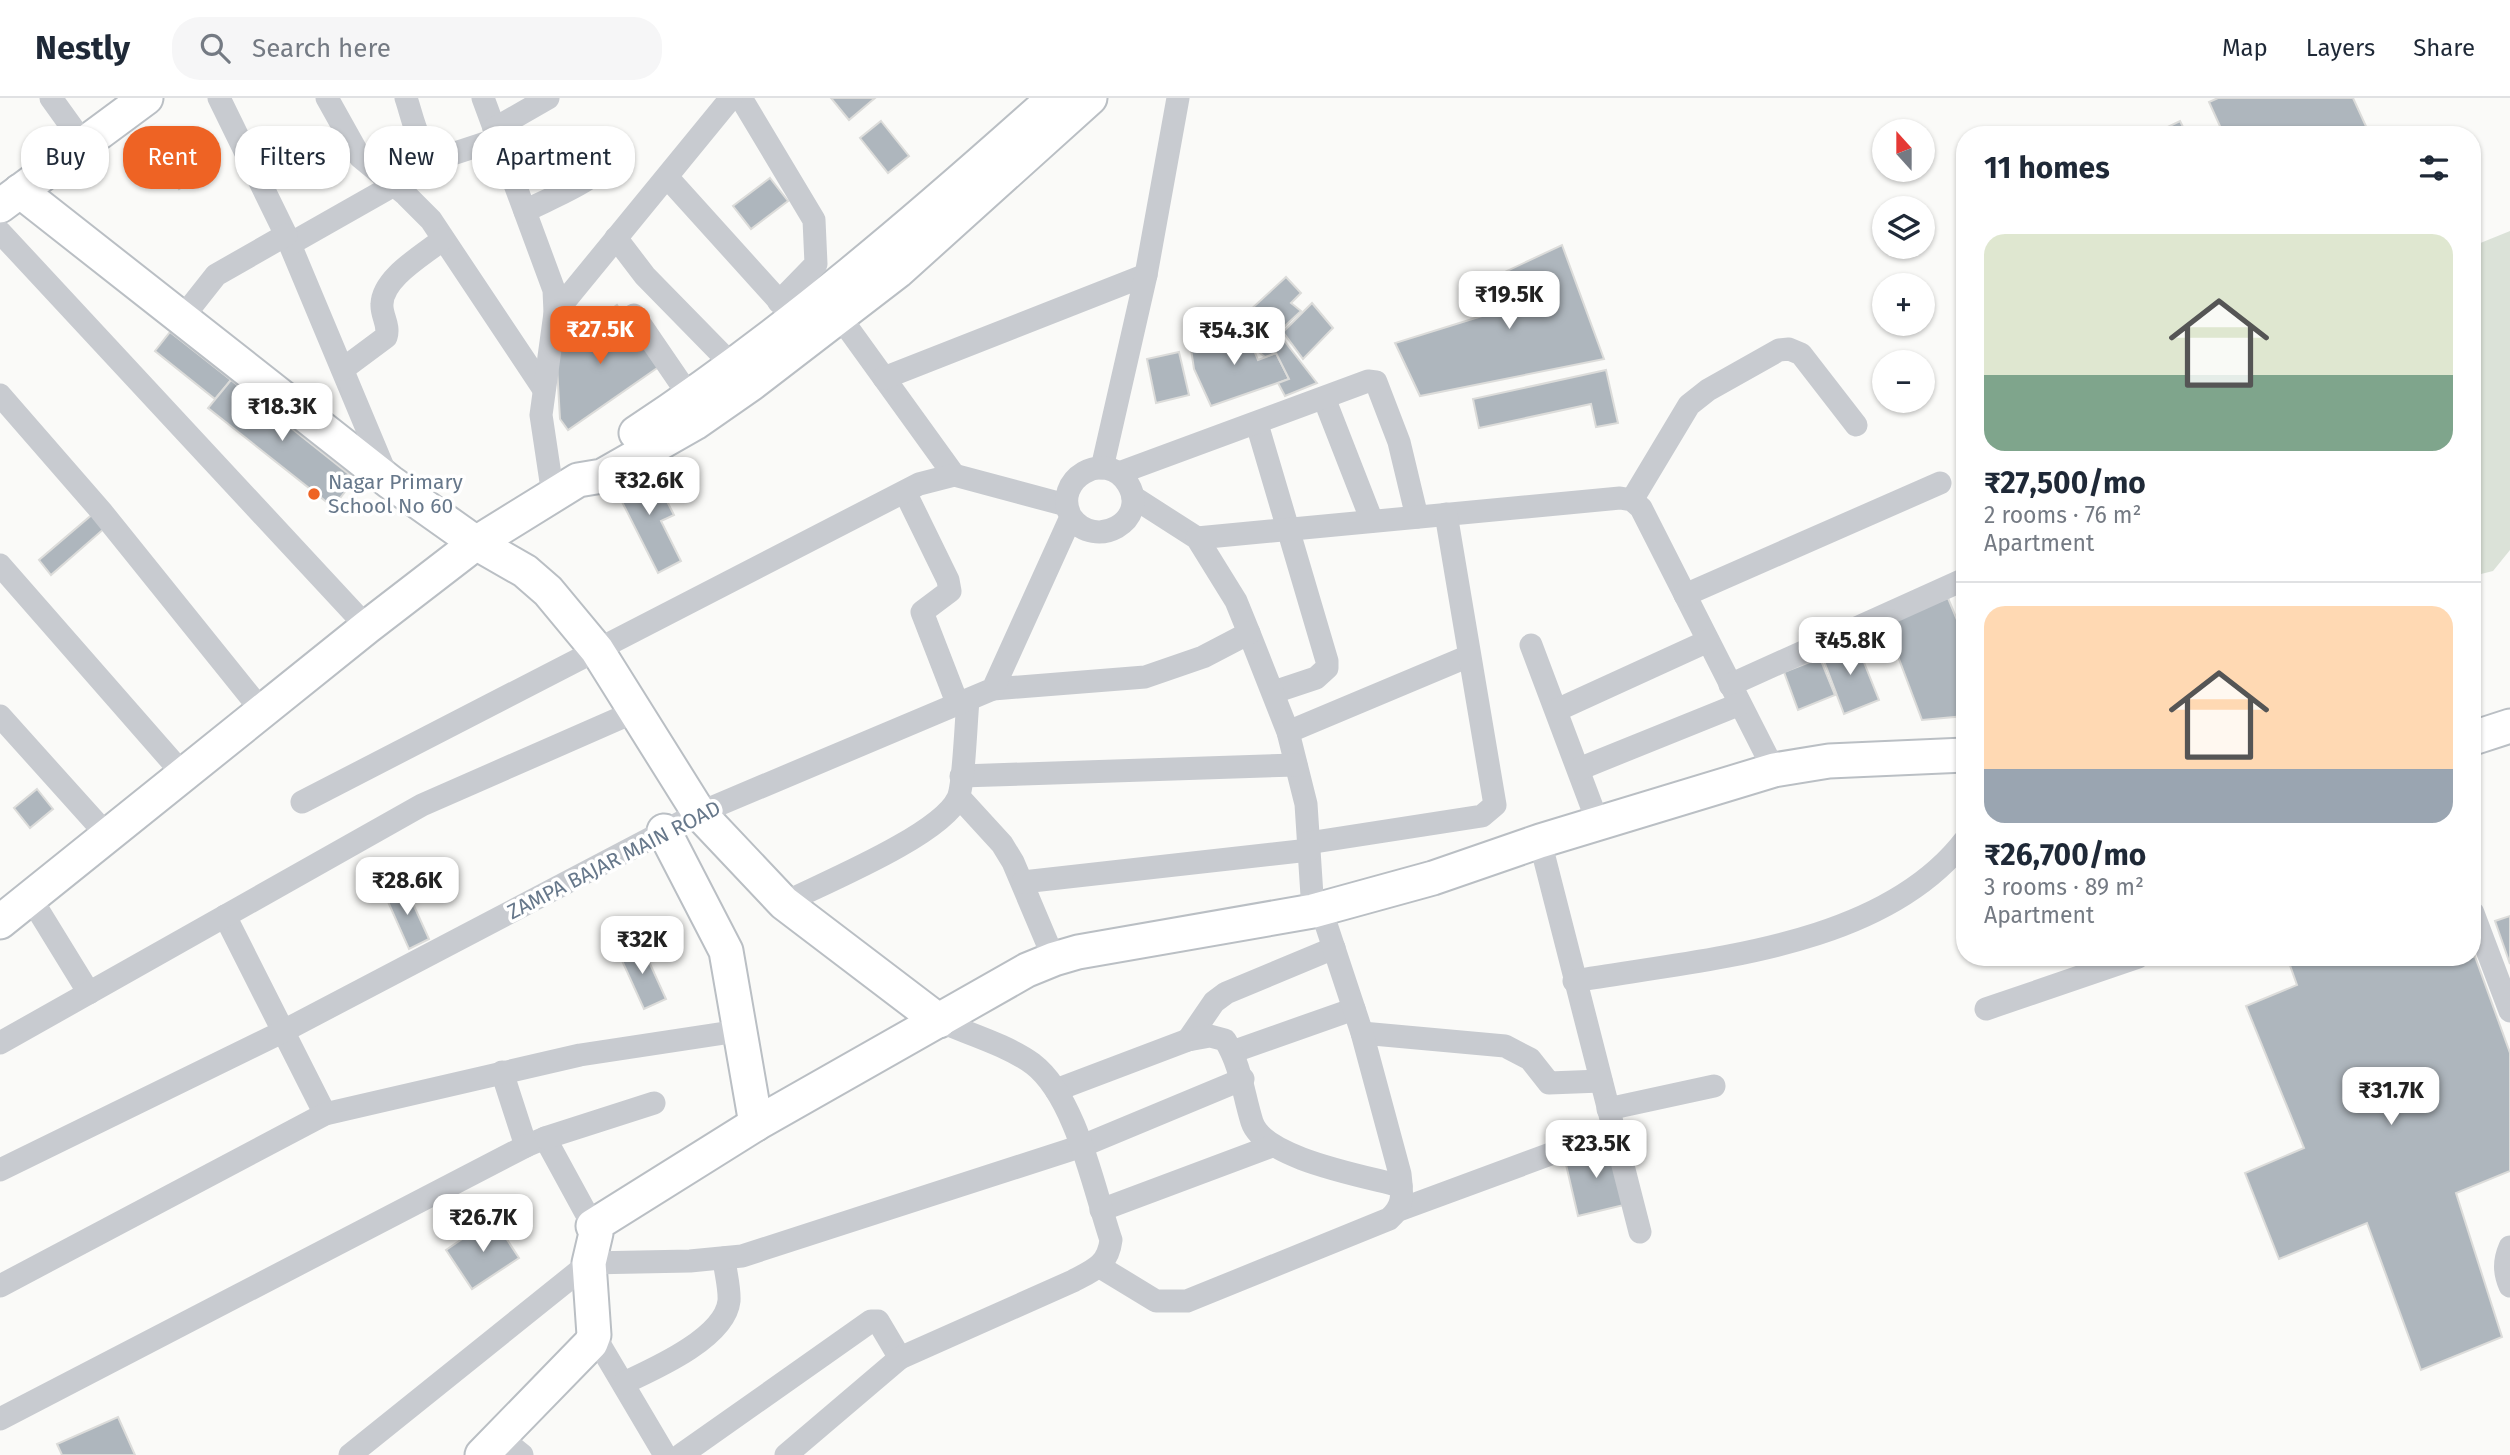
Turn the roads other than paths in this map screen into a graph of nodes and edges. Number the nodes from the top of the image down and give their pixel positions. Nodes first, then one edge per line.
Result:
1 (51, 98) edge
2 (146, 98) edge
3 (219, 98) edge
4 (327, 98) edge
5 (406, 98) edge
6 (483, 98) edge
7 (548, 98) edge
8 (730, 98) edge
9 (741, 98) edge
10 (1054, 98) edge
11 (1090, 98) edge
12 (1178, 98) edge
13 (71, 126) edge
14 (108, 126) edge
15 (493, 126) edge
16 (508, 126) edge
17 (472, 144) edge
18 (364, 160) edge
19 (667, 177) junction
20 (386, 189) edge
21 (398, 189) edge
22 (517, 189) edge
23 (569, 189) edge
24 (10, 198) edge
25 (525, 211) junction
26 (0, 232) edge
27 (616, 238) junction
28 (288, 239) junction
29 (443, 239) junction
30 (1146, 275) junction
31 (832, 305) junction
32 (555, 313) junction
33 (634, 315) dead end
34 (182, 318) junction
35 (795, 319) junction
36 (343, 369) junction
37 (742, 375) junction
38 (884, 378) junction
39 (543, 388) junction
40 (0, 395) edge
41 (690, 397) junction
42 (1324, 398) junction
43 (1257, 424) junction
44 (1856, 425) dead end
45 (1110, 470) junction
46 (954, 475) junction
47 (390, 482) junction
48 (1940, 483) dead end
49 (566, 487) junction
50 (905, 492) junction
51 (1133, 497) junction
52 (1632, 500) junction
53 (1068, 511) junction
54 (1446, 514) junction
55 (1417, 517) junction
56 (1372, 521) junction
57 (1288, 528) junction
58 (1197, 538) junction
59 (477, 543) junction
60 (0, 565) edge
61 (1956, 584) edge
62 (1685, 595) junction
63 (367, 627) junction
64 (1250, 633) junction
65 (1708, 641) junction
66 (1531, 645) dead end
67 (597, 650) junction
68 (1469, 656) junction
69 (993, 689) junction
70 (1274, 692) junction
71 (1735, 694) junction
72 (963, 703) junction
73 (1557, 710) junction
74 (262, 711) junction
75 (635, 712) junction
76 (0, 716) edge
77 (2510, 726) edge
78 (1288, 732) junction
79 (2481, 735) edge
80 (1956, 755) edge
81 (1296, 765) junction
82 (1579, 769) junction
83 (1774, 770) junction
84 (183, 774) junction
85 (960, 786) junction
86 (302, 802) dead end
87 (699, 813) junction
88 (1598, 823) junction
89 (664, 831) junction
90 (107, 835) junction
91 (1540, 841) junction
92 (1309, 847) junction
93 (1956, 852) edge
94 (1023, 882) junction
95 (784, 903) junction
96 (10, 907) edge
97 (1317, 910) junction
98 (225, 916) junction
99 (2481, 934) edge
100 (1334, 948) junction
101 (1054, 959) junction
102 (2112, 966) edge
103 (1574, 981) junction
104 (89, 993) junction
105 (1354, 1009) junction
106 (1986, 1009) dead end
107 (2510, 1011) edge
108 (939, 1021) junction
109 (285, 1030) junction
110 (738, 1031) junction
111 (1362, 1033) junction
112 (1188, 1040) junction
113 (0, 1043) edge
114 (1232, 1052) junction
115 (502, 1072) junction
116 (1243, 1079) junction
117 (1601, 1081) junction
118 (1714, 1086) dead end
119 (1056, 1090) junction
120 (654, 1103) dead end
121 (325, 1114) junction
122 (1611, 1120) junction
123 (756, 1124) junction
124 (535, 1142) junction
125 (1082, 1146) junction
126 (1272, 1146) junction
127 (0, 1170) edge
128 (1401, 1186) junction
129 (1101, 1210) junction
130 (1399, 1210) junction
131 (593, 1226) junction
132 (1640, 1232) dead end
133 (2510, 1247) edge
134 (724, 1258) junction
135 (589, 1262) junction
136 (1100, 1267) junction
137 (0, 1286) edge
138 (2510, 1286) edge
139 (594, 1335) junction
140 (900, 1358) junction
141 (624, 1383) junction
142 (0, 1419) edge
143 (501, 1449) edge
144 (350, 1455) edge
145 (665, 1455) edge
146 (681, 1455) edge
147 (786, 1455) edge

1 - 13 street
2 - 14 street
3 - 28 street
4 - 18 street
5 - 17 street
6 - 15 street
7 - 16 street
8 - 19 street
9 - 35 street
10 - 31 street
11 - 31 street
12 - 30 street
19 - 27 street
19 - 35 street
20 - 28 street
21 - 29 street
22 - 25 street
23 - 25 street
24 - 34 street
25 - 32 street
26 - 63 street
27 - 32 street
27 - 37 street
28 - 34 street
28 - 36 street
29 - 36 street
29 - 39 street
30 - 38 street
30 - 45 street
31 - 35 street
31 - 38 street
32 - 39 street
33 - 41 street
34 - 47 street
35 - 37 street
36 - 47 street
37 - 41 street
37 - 49 street
38 - 46 street
39 - 49 street
40 - 74 street
41 - 49 street
42 - 43 street
42 - 55 street
42 - 56 street
43 - 45 street
43 - 57 street
44 - 52 street
45 - 51 street
45 - 53 street
46 - 50 street
46 - 53 street
47 - 59 street
48 - 62 street
49 - 59 street
50 - 67 street
50 - 72 street
51 - 53 street
51 - 58 street
52 - 54 street
52 - 62 street
53 - 69 street
54 - 55 street
54 - 68 street
55 - 56 street
56 - 57 street
57 - 58 street
57 - 70 street
58 - 64 street
59 - 63 street
59 - 67 street
60 - 84 street
61 - 71 street
62 - 65 street
63 - 74 street
64 - 69 street
64 - 70 street
65 - 71 street
65 - 73 street
66 - 73 street
67 - 75 street
67 - 86 street
68 - 78 street
68 - 92 street
69 - 72 street, ZAMPA BAJAR MAIN ROAD
70 - 78 street
71 - 82 street
71 - 83 street
72 - 85 street
72 - 87 street, ZAMPA BAJAR MAIN ROAD
73 - 82 street
74 - 84 street
75 - 87 street
75 - 98 street
76 - 90 street
77 - 79 street
78 - 81 street
80 - 83 street
81 - 85 street
81 - 92 street
82 - 88 street
83 - 88 street
84 - 90 street
85 - 94 street
85 - 95 street
87 - 89 street, ZAMPA BAJAR MAIN ROAD
87 - 95 street
88 - 91 street
89 - 109 street, ZAMPA BAJAR MAIN ROAD
89 - 110 street
90 - 96 street
91 - 97 street
91 - 103 street
92 - 94 street
92 - 97 street
93 - 103 street
94 - 101 street
95 - 108 street
96 - 104 street
97 - 100 street
97 - 101 street
98 - 104 street
98 - 109 street
99 - 107 street
100 - 105 street
100 - 112 street
101 - 108 street
102 - 106 street
103 - 117 street
104 - 113 street
105 - 111 street
105 - 114 street
108 - 119 street
108 - 123 street
109 - 121 street
109 - 127 street, ZAMPA BAJAR MAIN ROAD
110 - 115 street
110 - 123 street
111 - 117 street
111 - 128 street
112 - 114 street
112 - 119 street
114 - 116 street
115 - 121 street
115 - 124 street
116 - 125 street
116 - 126 street
117 - 122 street
118 - 122 street
119 - 125 street
120 - 124 street
121 - 137 street
122 - 130 street
122 - 132 street
123 - 131 street
124 - 131 street
124 - 142 street
125 - 129 street
125 - 134 street
126 - 128 street
126 - 129 street
128 - 130 street
129 - 136 street
130 - 136 street
131 - 135 street
133 - 138 street
134 - 135 street
134 - 141 street
135 - 139 street
135 - 144 street
136 - 140 street
139 - 141 street
139 - 143 street
140 - 146 street
140 - 147 street
141 - 145 street

